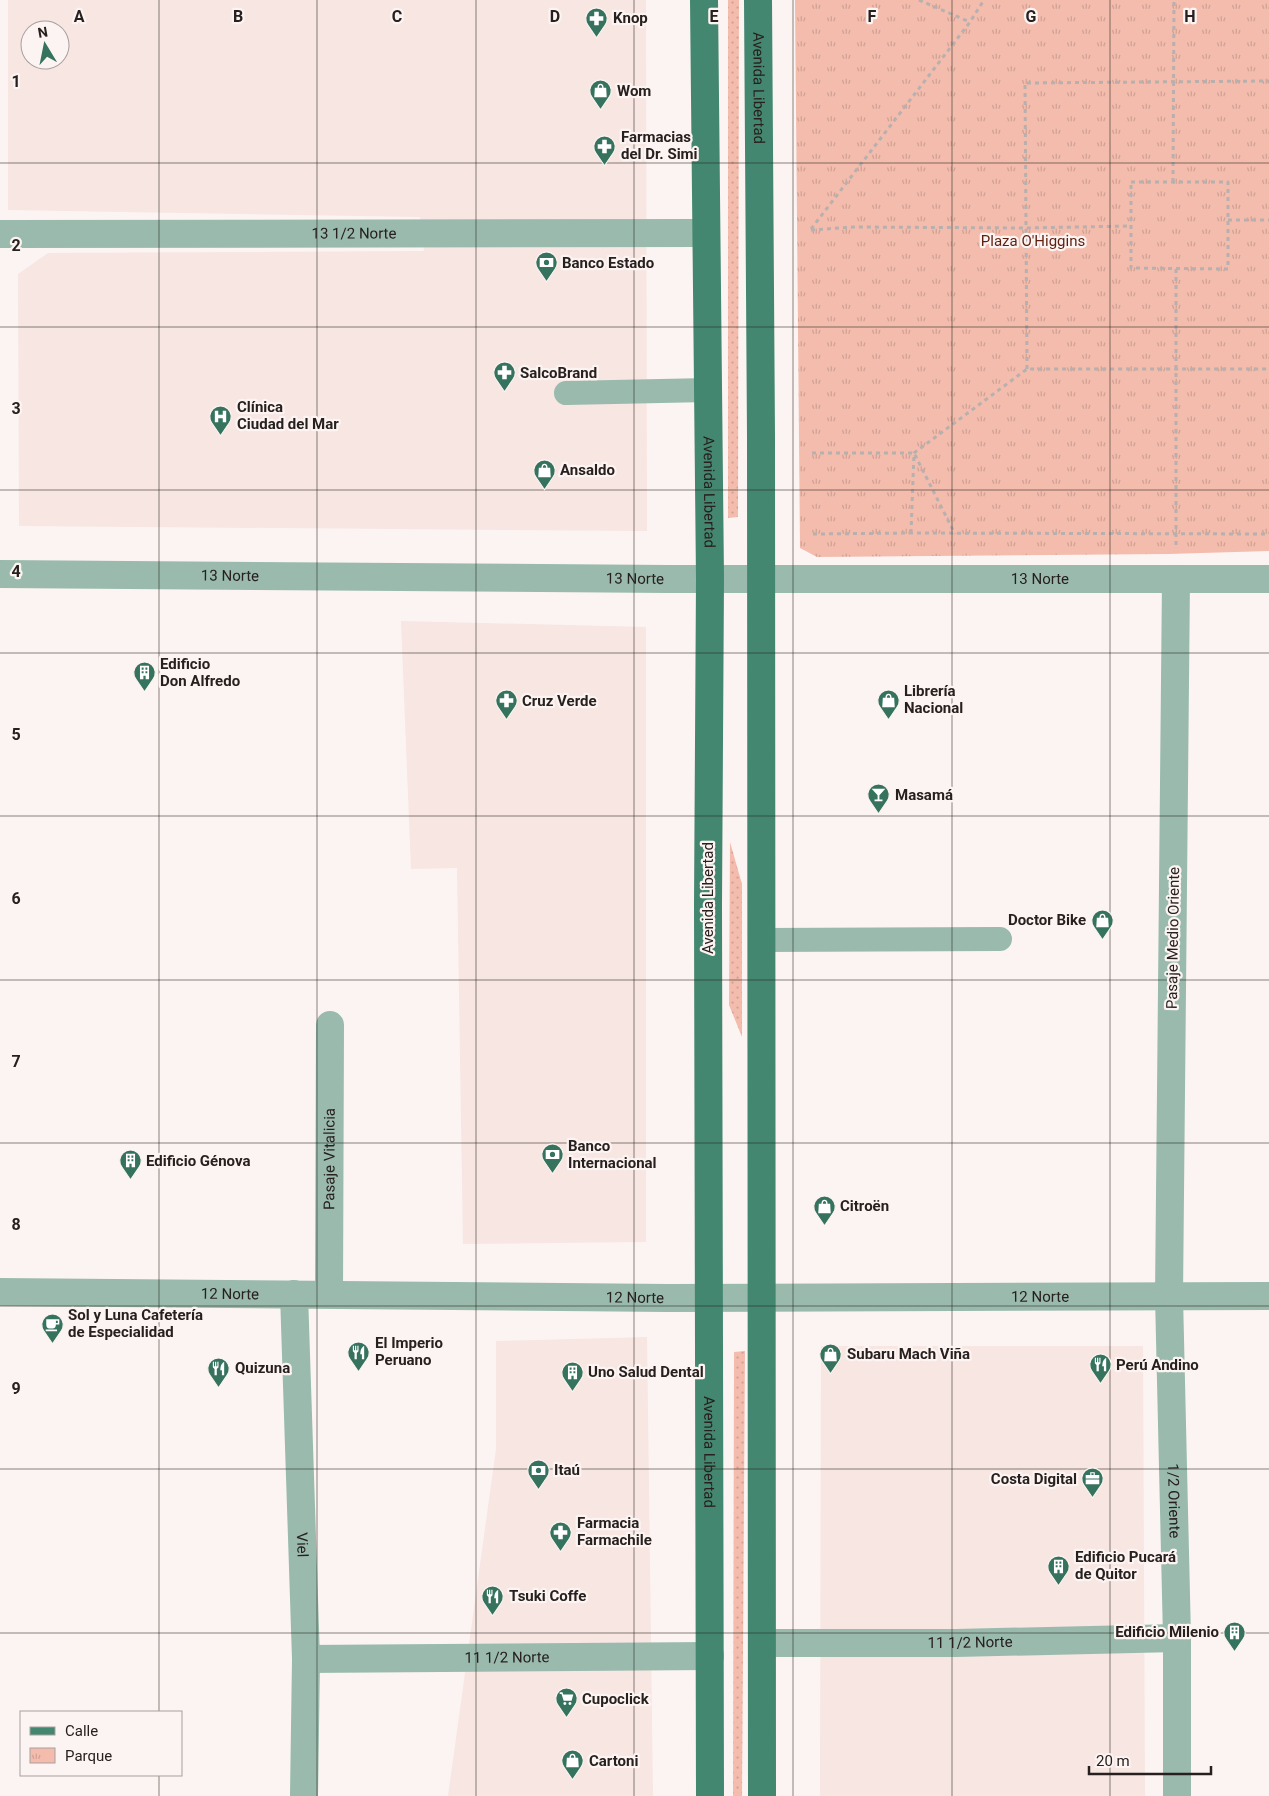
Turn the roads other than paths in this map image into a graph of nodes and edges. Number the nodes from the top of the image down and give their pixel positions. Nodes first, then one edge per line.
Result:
1 (704, 0) edge
2 (758, 0) edge
3 (706, 233) junction
4 (0, 234) edge
5 (708, 390) junction
6 (566, 393) dead end
7 (0, 574) edge
8 (1269, 578) edge
9 (710, 579) junction
10 (761, 579) junction
11 (1176, 579) junction
12 (1000, 939) dead end
13 (762, 940) junction
14 (330, 1025) dead end
15 (0, 1292) edge
16 (294, 1294) junction
17 (329, 1294) junction
18 (1168, 1296) junction
19 (1269, 1296) edge
20 (709, 1298) junction
21 (762, 1298) junction
22 (1176, 1638) junction
23 (762, 1643) junction
24 (710, 1656) junction
25 (306, 1659) junction
26 (304, 1796) edge
27 (710, 1796) edge
28 (762, 1796) edge
29 (1177, 1796) edge

1 - 3 main road, Avenida Libertad
2 - 10 main road, Avenida Libertad
3 - 4 street, 13 1/2 Norte
3 - 5 main road, Avenida Libertad
5 - 6 lane
5 - 9 main road, Avenida Libertad
7 - 9 street, 13 Norte
8 - 11 street, 13 Norte
9 - 10 street, 13 Norte
9 - 20 main road, Avenida Libertad
10 - 11 street, 13 Norte
10 - 13 main road, Avenida Libertad
11 - 18 street, Pasaje Medio Oriente
12 - 13 lane
13 - 21 main road, Avenida Libertad
14 - 17 street, Pasaje Vitalicia
15 - 16 street, 12 Norte
16 - 17 street, 12 Norte
16 - 25 street, Viel
17 - 20 street, 12 Norte
18 - 19 street, 12 Norte
18 - 21 street, 12 Norte
18 - 22 street, 1/2 Oriente
20 - 21 street, 12 Norte
20 - 24 main road, Avenida Libertad
21 - 23 main road, Avenida Libertad
22 - 23 street, 11 1/2 Norte
22 - 29 street, 1/2 Oriente
23 - 28 main road, Avenida Libertad
24 - 25 street, 11 1/2 Norte
24 - 27 main road, Avenida Libertad
25 - 26 street, Viel

